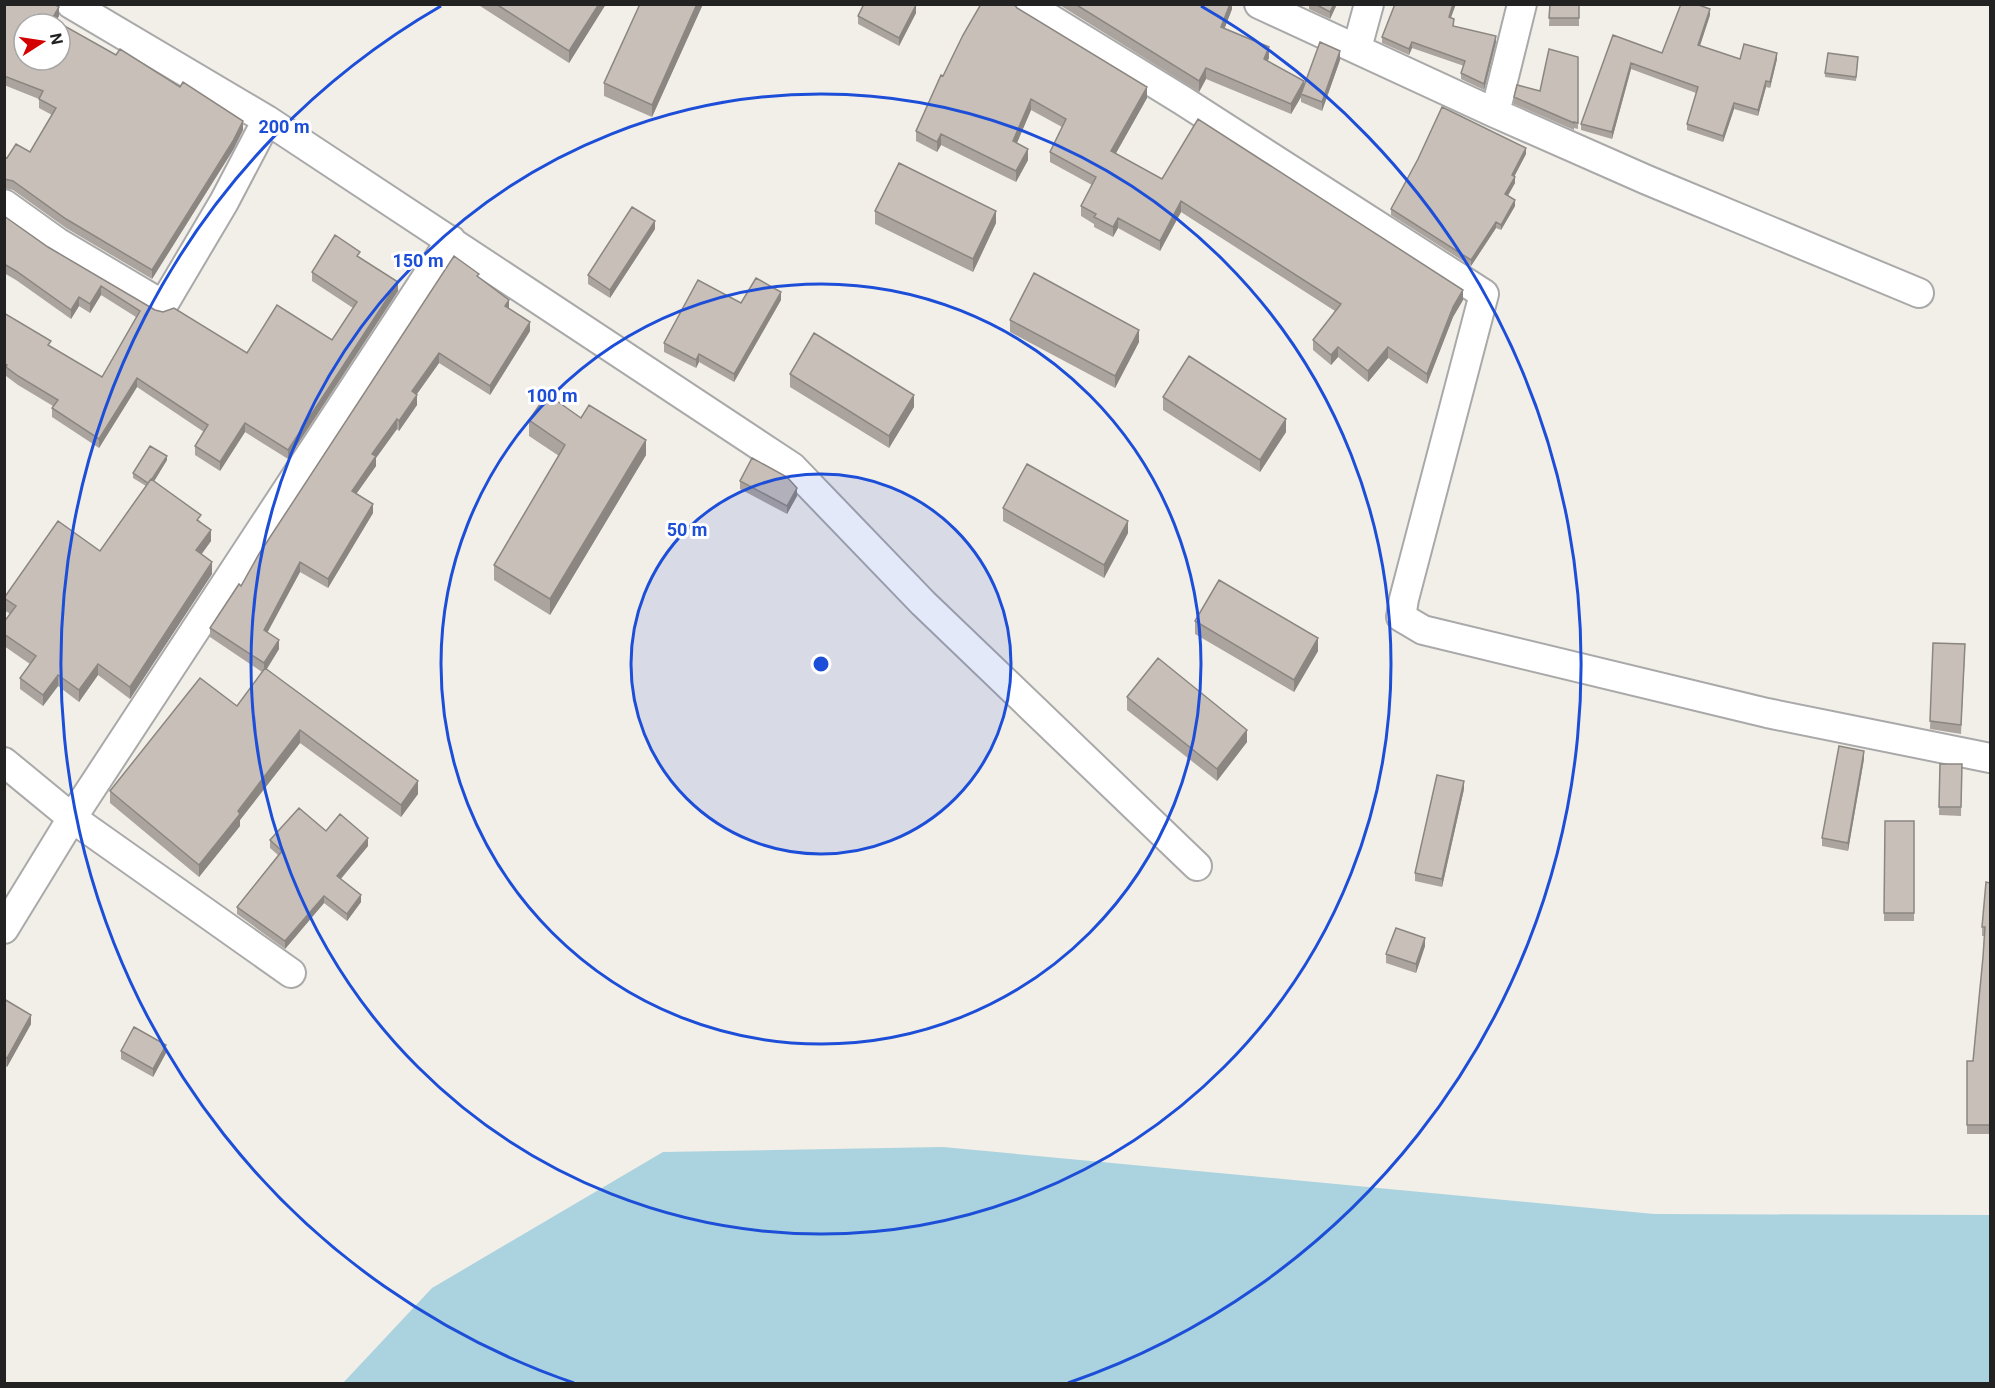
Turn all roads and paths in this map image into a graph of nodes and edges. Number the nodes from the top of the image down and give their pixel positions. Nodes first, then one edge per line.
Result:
1 (71, 4) edge
2 (1026, 4) edge
3 (1259, 4) edge
4 (1369, 4) edge
5 (1522, 4) edge
6 (1061, 14) edge
7 (1357, 48) junction
8 (1495, 113) junction
9 (267, 120) junction
10 (4, 204) edge
11 (451, 240) junction
12 (1919, 293) dead end
13 (1990, 758) edge
14 (4, 762) edge
15 (72, 818) junction
16 (1197, 866) dead end
17 (4, 928) edge
18 (291, 973) dead end

1 - 9 street
2 - 6 street
3 - 7 street
4 - 7 street
5 - 8 street
6 - 13 street
7 - 8 street
8 - 12 street
9 - 10 street
9 - 11 street
11 - 15 street
11 - 16 street
14 - 15 street
15 - 17 street
15 - 18 street

